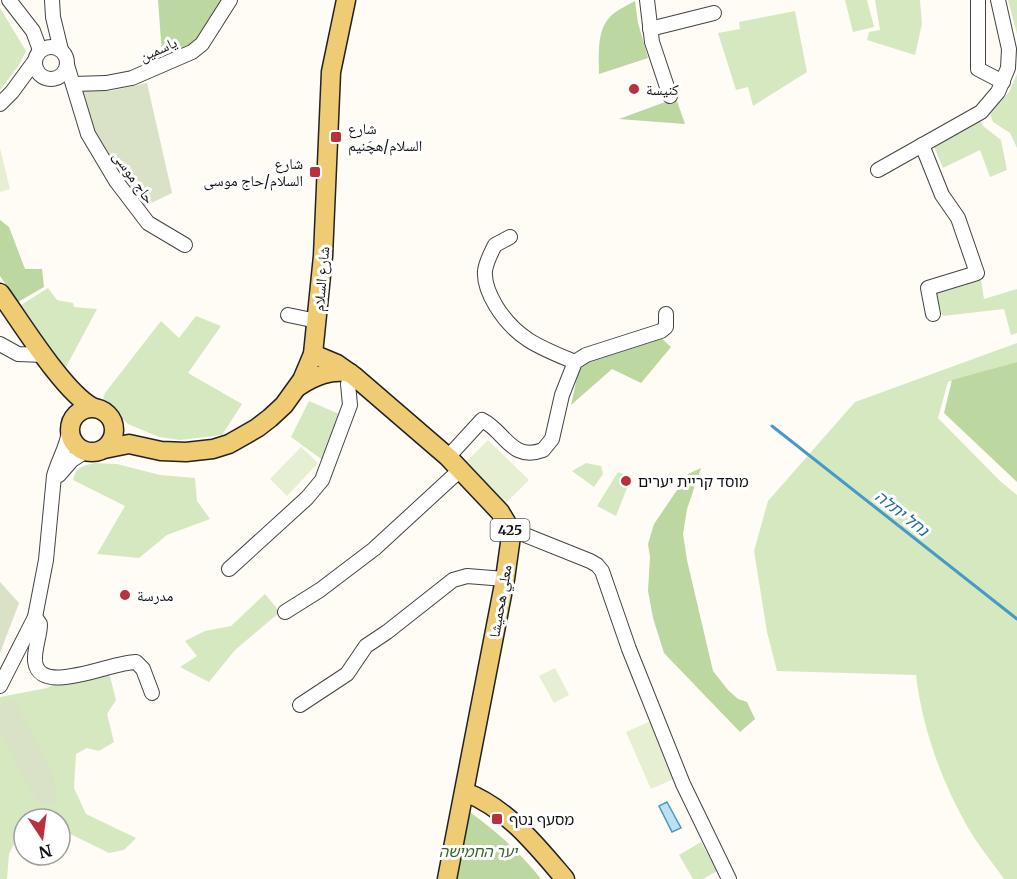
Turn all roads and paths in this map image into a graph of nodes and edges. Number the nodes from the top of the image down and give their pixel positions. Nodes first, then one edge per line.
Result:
1 (9, 0) edge
2 (52, 0) edge
3 (230, 0) edge
4 (346, 0) edge
5 (647, 0) edge
6 (978, 0) edge
7 (998, 0) edge
8 (714, 13) dead end
9 (53, 16) junction
10 (650, 29) junction
11 (61, 50) junction
12 (40, 53) junction
13 (67, 65) junction
14 (48, 78) junction
15 (1004, 82) junction
16 (73, 84) junction
17 (12, 92) junction
18 (670, 96) dead end
19 (0, 104) edge
20 (80, 108) junction
21 (922, 145) junction
22 (878, 170) dead end
23 (510, 237) dead end
24 (184, 245) dead end
25 (0, 293) edge
26 (666, 314) dead end
27 (933, 314) dead end
28 (288, 315) dead end
29 (317, 321) junction
30 (0, 344) edge
31 (313, 354) junction
32 (44, 355) junction
33 (574, 362) junction
34 (351, 374) junction
35 (63, 380) junction
36 (298, 386) junction
37 (92, 407) junction
38 (113, 423) junction
39 (71, 425) junction
40 (152, 448) junction
41 (95, 450) junction
42 (454, 464) junction
43 (53, 488) junction
44 (510, 529) junction
45 (230, 569) dead end
46 (505, 579) junction
47 (285, 612) dead end
48 (35, 617) junction
49 (0, 686) edge
50 (152, 693) dead end
51 (300, 705) dead end
52 (465, 792) junction
53 (447, 879) edge
54 (565, 879) edge
55 (729, 879) edge

1 - 12 street
2 - 9 street
3 - 16 street, ياسمين
4 - 29 main road, شارع السلام
5 - 10 street
6 - 15 street
7 - 15 street
8 - 10 street
9 - 11 street
9 - 12 street
10 - 18 street
11 - 12 street
11 - 13 street
12 - 14 street
12 - 17 street
13 - 14 street
13 - 16 street, حاج موسى
14 - 17 street
14 - 20 street, حاج موسى
15 - 21 street
16 - 20 street, حاج موسى
17 - 19 street
20 - 24 street, حاج موسى
21 - 22 street
21 - 27 street
23 - 33 street
25 - 32 main road
26 - 33 street
28 - 29 street
29 - 31 main road, شارع السلام
30 - 32 street
31 - 34 main road, 425
31 - 36 main road, شارع السلام
32 - 35 main road
33 - 42 street
34 - 36 main road
34 - 42 main road, 425
34 - 45 street
35 - 37 main road
35 - 39 main road
36 - 40 main road, شارع السلام
37 - 38 main road
37 - 39 main road
38 - 40 main road, شارع السلام
38 - 41 main road
39 - 41 main road
39 - 43 street
40 - 41 main road, شارع السلام
41 - 43 street
42 - 44 main road, 425
42 - 47 street
43 - 48 street
44 - 46 main road, معلي هحميشا / 425
44 - 55 street
46 - 51 street
46 - 52 main road, معلي هحميشا / 425
48 - 49 street
48 - 50 street
52 - 53 main road, 425
52 - 54 main road

